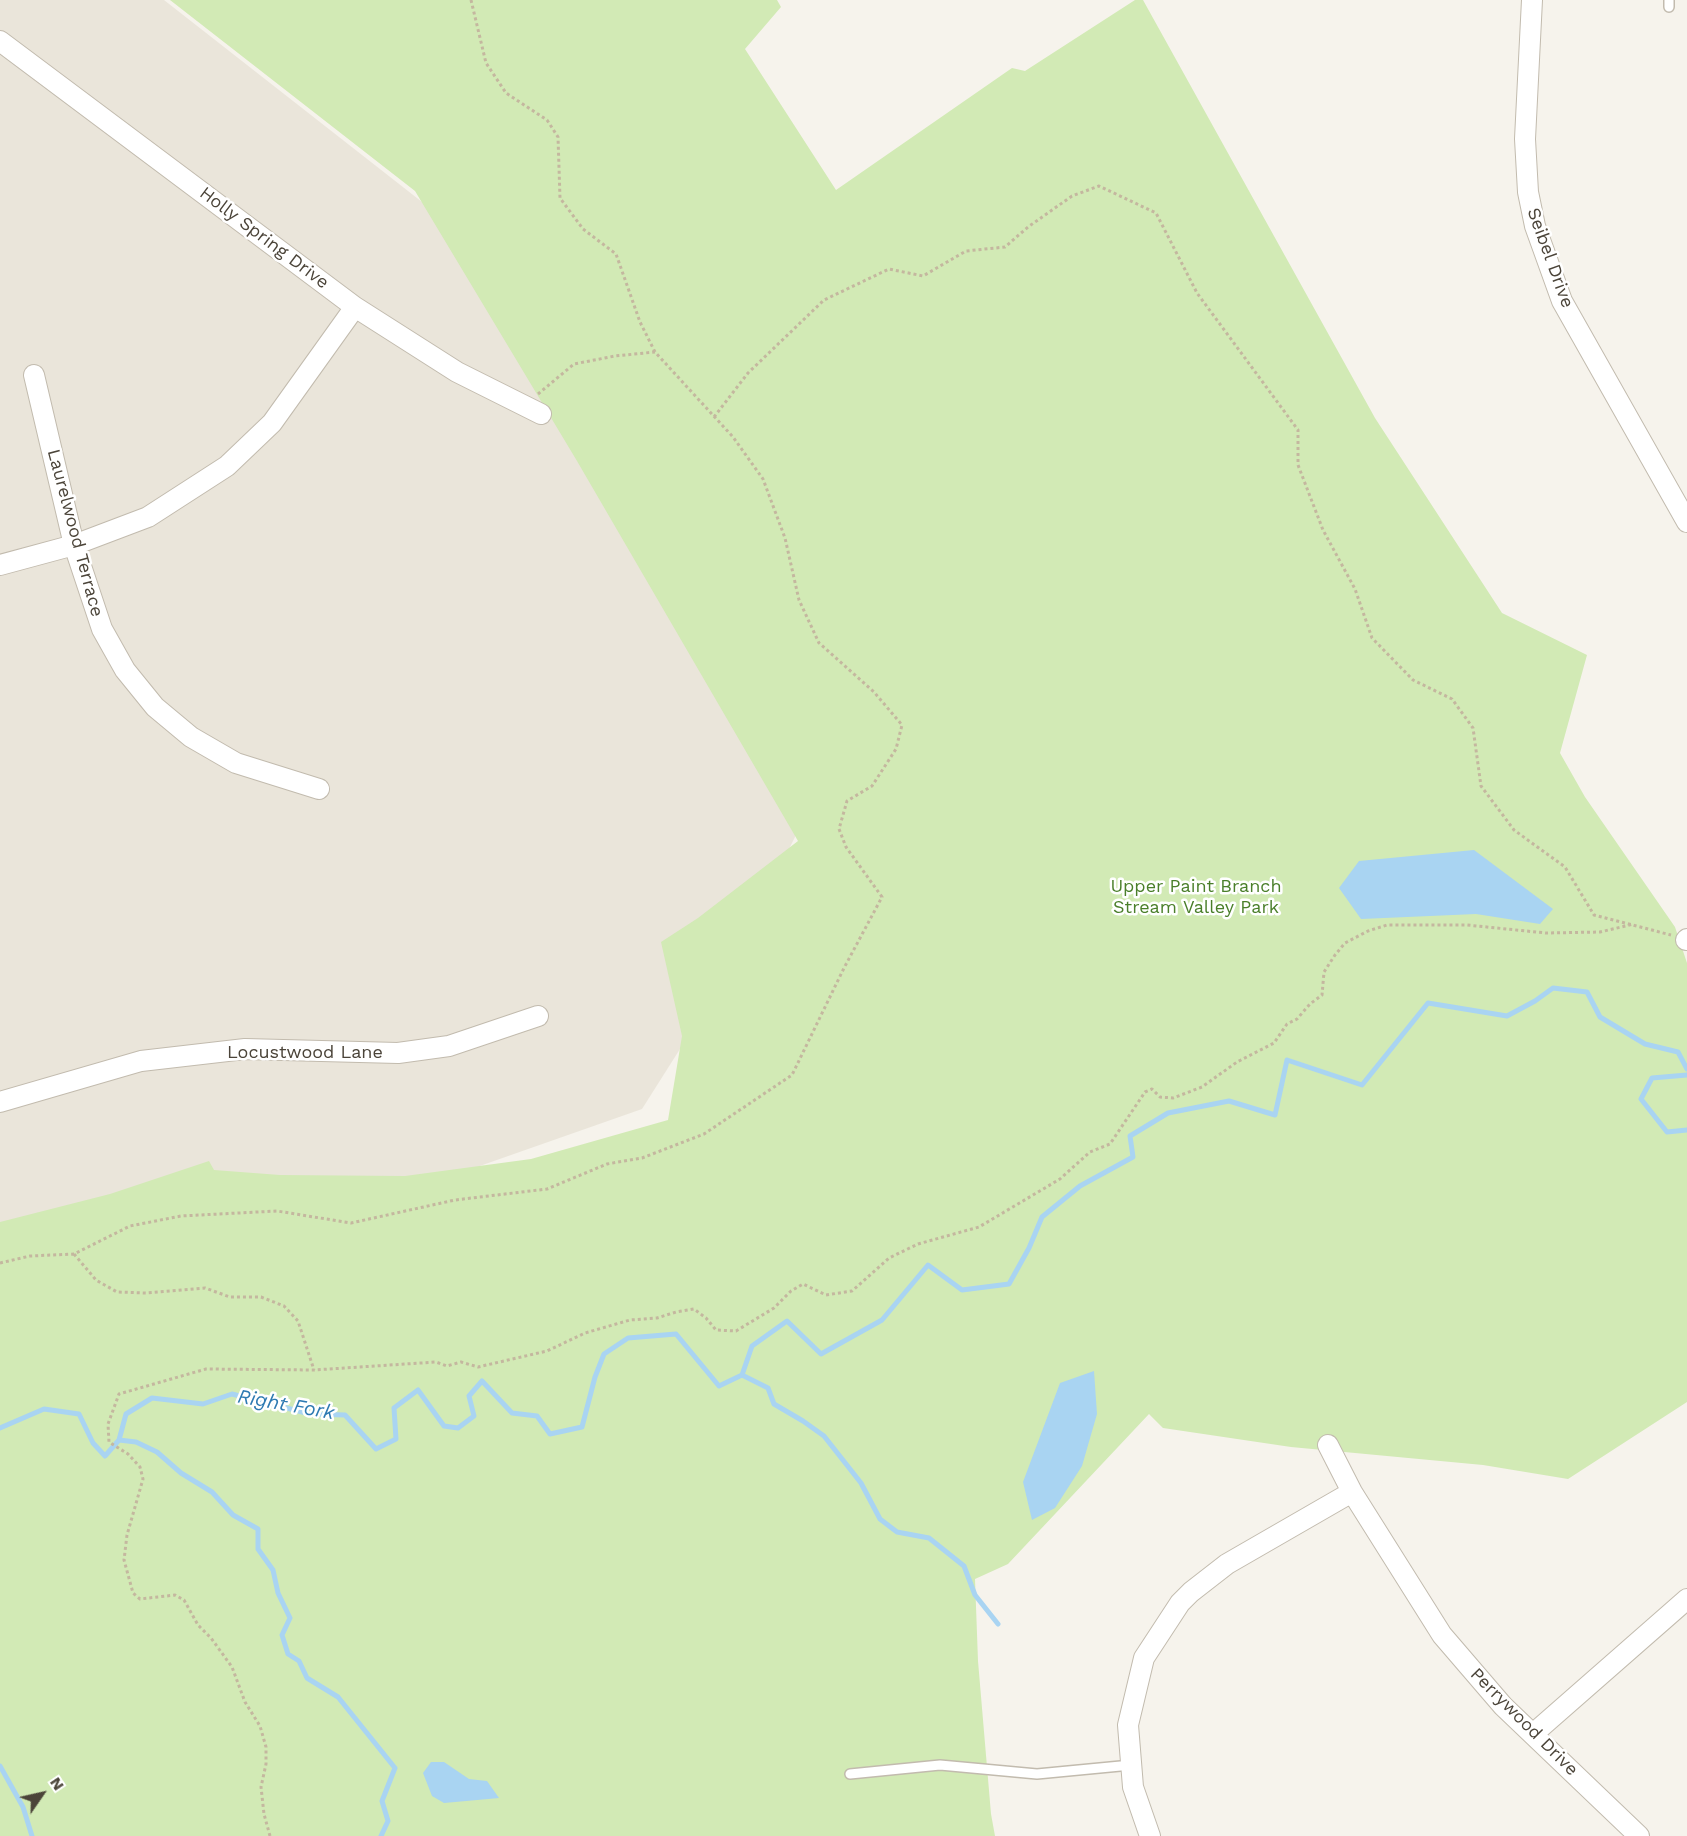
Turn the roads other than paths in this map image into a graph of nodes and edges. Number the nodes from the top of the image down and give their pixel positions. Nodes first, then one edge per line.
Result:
1 (1532, 0) edge
2 (0, 41) edge
3 (355, 307) junction
4 (34, 375) dead end
5 (541, 414) dead end
6 (1681, 499) edge
7 (1687, 522) edge
8 (75, 545) junction
9 (0, 565) edge
10 (319, 789) dead end
11 (538, 1016) dead end
12 (0, 1102) edge
13 (1328, 1445) dead end
14 (1352, 1492) junction
15 (1687, 1599) edge
16 (1533, 1734) junction
17 (1131, 1765) junction
18 (850, 1774) dead end
19 (1150, 1836) edge
20 (1639, 1836) edge

1 - 6 street, Seibel Drive
2 - 3 street, Holly Spring Drive
3 - 5 street, Holly Spring Drive
3 - 8 street
4 - 8 street, Laurelwood Terrace
6 - 7 street, Seibel Drive
8 - 9 street
8 - 10 street, Laurelwood Terrace
11 - 12 street, Locustwood Lane
13 - 14 street, Perrywood Drive
14 - 16 street, Perrywood Drive
14 - 17 street
15 - 16 street
16 - 20 street, Perrywood Drive
17 - 18 lane
17 - 19 street

